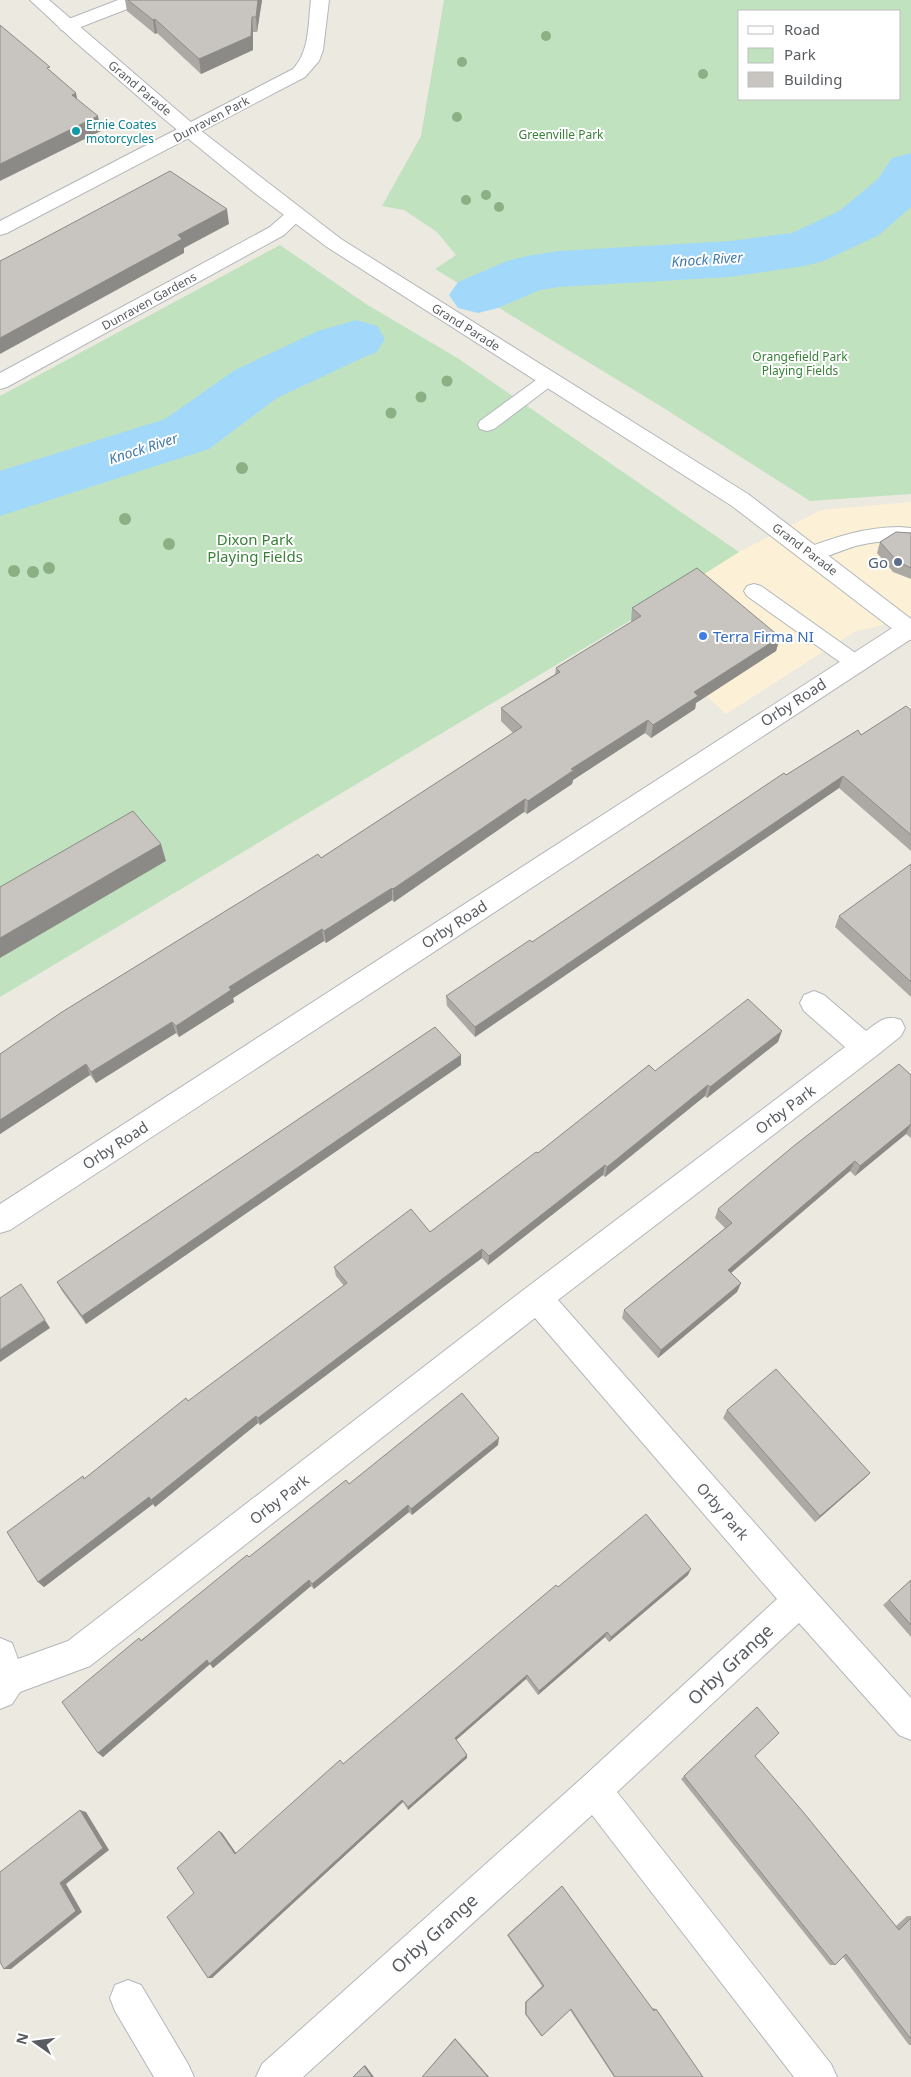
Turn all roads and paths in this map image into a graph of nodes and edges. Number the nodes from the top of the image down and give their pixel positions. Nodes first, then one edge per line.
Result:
1 (39, 0) edge
2 (134, 0) edge
3 (320, 0) edge
4 (67, 26) junction
5 (189, 130) junction
6 (295, 215) junction
7 (0, 229) edge
8 (549, 378) junction
9 (0, 382) edge
10 (487, 424) dead end
11 (911, 535) edge
12 (811, 554) junction
13 (754, 591) dead end
14 (910, 629) edge
15 (854, 662) junction
16 (814, 1003) dead end
17 (891, 1028) dead end
18 (866, 1048) junction
19 (0, 1220) edge
20 (537, 1298) junction
21 (800, 1600) junction
22 (3, 1675) edge
23 (911, 1723) edge
24 (594, 1790) junction
25 (128, 1998) dead end
26 (175, 2077) edge
27 (274, 2077) edge
28 (818, 2077) edge

1 - 4 street, Grand Parade
2 - 4 street
3 - 5 street, Dunraven Park
4 - 5 street, Grand Parade
5 - 6 street, Grand Parade
5 - 7 street, Dunraven Park
6 - 8 street, Grand Parade
6 - 9 street, Dunraven Gardens
8 - 10 lane
8 - 12 street, Grand Parade
11 - 12 lane
12 - 14 street, Grand Parade
13 - 15 lane
14 - 15 street, Orby Road
15 - 19 street, Orby Road
16 - 18 street
17 - 18 street, Orby Park
18 - 20 street, Orby Park
20 - 21 street, Orby Park
20 - 22 street, Orby Park
21 - 23 street, Orby Park
21 - 24 street, Orby Grange
24 - 27 street, Orby Grange
24 - 28 street
25 - 26 street

